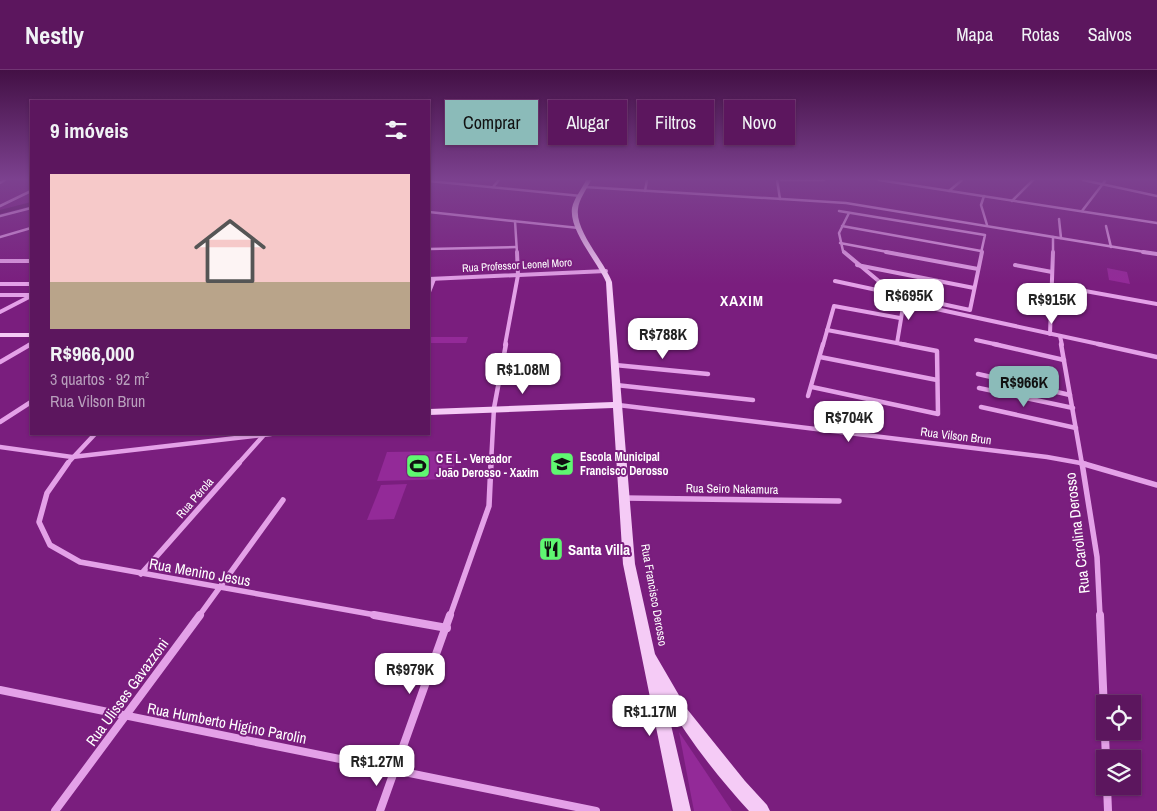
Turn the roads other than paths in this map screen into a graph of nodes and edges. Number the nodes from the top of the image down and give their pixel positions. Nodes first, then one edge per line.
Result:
1 (454, 215) edge
2 (576, 215) edge
3 (848, 215) edge
4 (859, 215) edge
5 (917, 215) edge
6 (984, 215) edge
7 (1104, 215) edge
8 (1059, 219) dead end
9 (515, 221) junction
10 (1143, 221) junction
11 (1157, 223) edge
12 (842, 226) junction
13 (987, 226) junction
14 (1106, 226) dead end
15 (30, 228) edge
16 (579, 228) junction
17 (854, 228) junction
18 (1144, 228) dead end
19 (840, 230) junction
20 (0, 237) edge
21 (1053, 237) junction
22 (1061, 238) junction
23 (840, 243) junction
24 (1111, 247) junction
25 (516, 248) junction
26 (430, 249) edge
27 (981, 251) junction
28 (1157, 254) edge
29 (0, 261) edge
30 (30, 261) edge
31 (857, 265) junction
32 (1014, 265) dead end
33 (874, 268) junction
34 (978, 269) junction
35 (606, 271) junction
36 (866, 272) junction
37 (1052, 272) junction
38 (518, 275) junction
39 (430, 279) edge
40 (434, 279) junction
41 (835, 281) dead end
42 (0, 284) edge
43 (30, 284) edge
44 (1052, 284) junction
45 (974, 288) junction
46 (430, 289) edge
47 (878, 290) junction
48 (0, 295) edge
49 (30, 296) edge
50 (906, 296) junction
51 (30, 297) edge
52 (904, 302) junction
53 (934, 302) junction
54 (1157, 304) edge
55 (933, 308) junction
56 (970, 310) junction
57 (0, 312) edge
58 (969, 316) junction
59 (900, 318) junction
60 (827, 330) junction
61 (1050, 334) junction
62 (0, 335) edge
63 (30, 335) edge
64 (1060, 336) junction
65 (976, 340) dead end
66 (897, 342) junction
67 (30, 345) edge
68 (820, 357) junction
69 (1157, 357) edge
70 (1064, 360) junction
71 (0, 362) edge
72 (615, 365) junction
73 (708, 374) dead end
74 (978, 374) dead end
75 (937, 380) junction
76 (616, 385) junction
77 (812, 387) junction
78 (979, 388) dead end
79 (1070, 395) junction
80 (808, 396) dead end
81 (753, 400) dead end
82 (30, 403) edge
83 (618, 405) junction
84 (981, 407) dead end
85 (494, 408) junction
86 (1073, 408) junction
87 (430, 412) edge
88 (0, 422) edge
89 (1076, 428) junction
90 (94, 435) edge
91 (263, 435) joint
92 (0, 447) edge
93 (72, 457) junction
94 (1083, 464) junction
95 (1157, 485) edge
96 (625, 498) junction
97 (283, 500) dead end
98 (839, 501) dead end
99 (141, 574) junction
100 (220, 588) junction
101 (447, 628) junction
102 (648, 656) junction
103 (0, 690) edge
104 (126, 717) junction
105 (1106, 750) edge
106 (395, 771) junction
107 (1107, 795) edge
108 (55, 811) edge
109 (380, 811) edge
110 (596, 811) edge
111 (682, 811) edge
112 (761, 811) edge
113 (1108, 811) edge

1 - 9 street
2 - 16 main road, Rua Francisco Derosso
3 - 12 street
4 - 27 street
5 - 13 street
6 - 13 street
7 - 10 street
8 - 22 street
9 - 16 street
9 - 25 street
10 - 11 street
10 - 18 street
12 - 17 street
12 - 19 street
13 - 21 street
14 - 24 street
15 - 20 street
16 - 35 main road, Rua Francisco Derosso
17 - 19 street
17 - 27 street
19 - 23 street
21 - 22 street
21 - 37 street
22 - 24 street
23 - 31 street
23 - 34 street
24 - 28 street
25 - 26 street
25 - 38 street
27 - 34 street
29 - 30 street
31 - 33 street
31 - 36 street
32 - 37 street
33 - 36 street
33 - 45 street
34 - 45 street
35 - 38 street, Rua Professor Leonel Moro
35 - 72 main road, Rua Francisco Derosso
36 - 47 street
37 - 44 street
38 - 40 street, Rua Professor Leonel Moro
38 - 85 street
39 - 40 street, Rua Professor Leonel Moro
40 - 46 street
41 - 47 street
42 - 43 street
44 - 54 street
44 - 61 street
45 - 56 street
47 - 50 street
48 - 49 street
50 - 52 street
50 - 53 street
51 - 57 street
52 - 55 street
52 - 59 street
53 - 55 street
53 - 56 street
55 - 58 street
56 - 58 street
58 - 61 street
59 - 60 street
59 - 66 street
60 - 66 street
60 - 68 street
61 - 64 street
62 - 63 main road
64 - 69 street
64 - 70 street, Rua Carolina Derosso
65 - 70 street
66 - 75 street
67 - 71 street
68 - 75 street
68 - 77 street
70 - 79 street, Rua Carolina Derosso
72 - 73 street
72 - 76 main road, Rua Francisco Derosso
74 - 79 street
75 - 77 street
76 - 81 street
76 - 83 main road, Rua Francisco Derosso
77 - 80 street
78 - 86 street
79 - 86 street, Rua Carolina Derosso
82 - 88 street
83 - 85 main road
83 - 94 street, Rua Vilson Brun
83 - 96 main road, Rua Francisco Derosso
84 - 89 street
85 - 87 main road
85 - 101 street
86 - 89 street, Rua Carolina Derosso
89 - 94 street, Rua Carolina Derosso
90 - 93 street
91 - 93 street
91 - 99 street, Rua Pérola
92 - 93 street
93 - 99 street, Rua Menino Jesus
94 - 95 street, Rua Vilson Brun
94 - 105 street, Rua Carolina Derosso
96 - 98 street, Rua Seiro Nakamura
96 - 102 main road, Rua Francisco Derosso
97 - 100 street, Rua Ulisses Gavazzoni
99 - 100 street, Rua Menino Jesus
100 - 101 street, Rua Menino Jesus
100 - 104 street, Rua Ulisses Gavazzoni
101 - 106 street
102 - 111 main road
102 - 112 main road, Rua Francisco Derosso
103 - 104 street, Rua Humberto Higino Parolin
104 - 106 street, Rua Humberto Higino Parolin
104 - 108 street, Rua Ulisses Gavazzoni
106 - 109 street
106 - 110 street, Rua Humberto Higino Parolin
107 - 113 street

